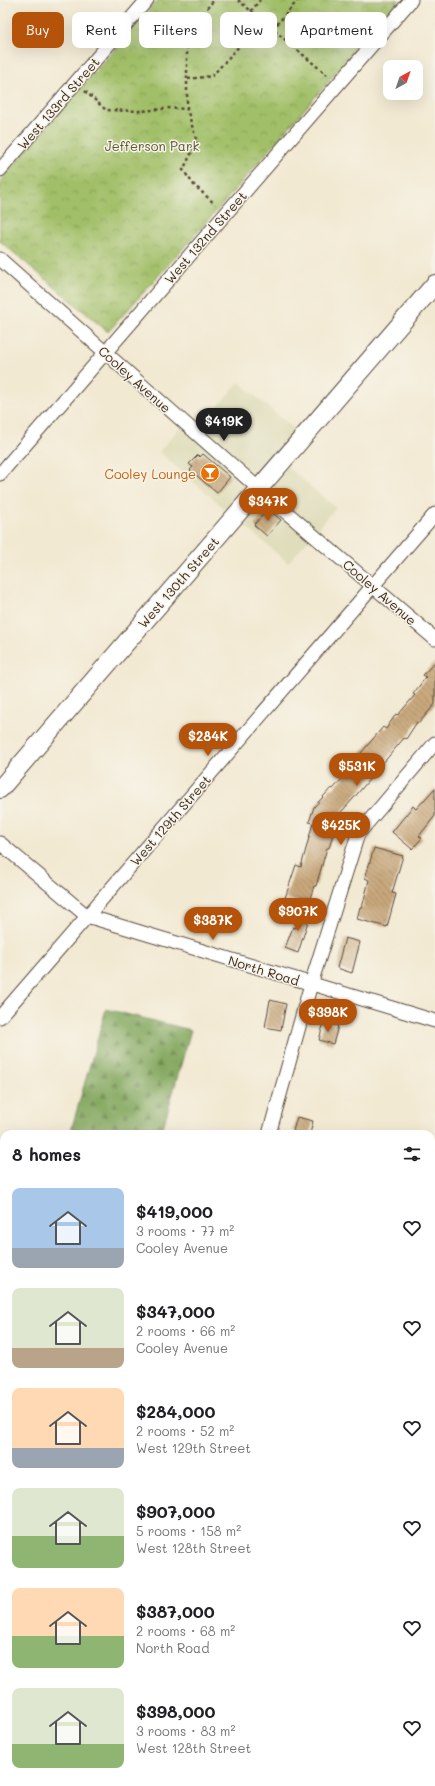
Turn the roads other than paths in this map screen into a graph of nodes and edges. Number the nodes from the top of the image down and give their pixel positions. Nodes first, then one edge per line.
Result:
1 (148, 0) edge
2 (411, 0) edge
3 (0, 170) edge
4 (0, 259) edge
5 (435, 284) edge
6 (105, 352) junction
7 (0, 474) edge
8 (258, 489) junction
9 (435, 514) edge
10 (373, 585) junction
11 (435, 640) edge
12 (435, 743) edge
13 (0, 790) edge
14 (0, 843) edge
15 (87, 916) junction
16 (311, 984) junction
17 (0, 1017) edge
18 (435, 1021) edge
19 (270, 1130) edge

1 - 3 street, West 133rd Street
2 - 6 street, West 132nd Street
4 - 6 street, Cooley Avenue
5 - 8 main road, West 130th Street
6 - 7 street, West 132nd Street
6 - 8 street, Cooley Avenue
8 - 10 street, Cooley Avenue
8 - 13 main road, West 130th Street
9 - 10 street, West 129th Street
10 - 11 street, Cooley Avenue
10 - 15 street, West 129th Street
12 - 16 street
14 - 15 street, North Road
15 - 16 street, North Road
15 - 17 street, West 129th Street
16 - 18 street, North Road
16 - 19 street

